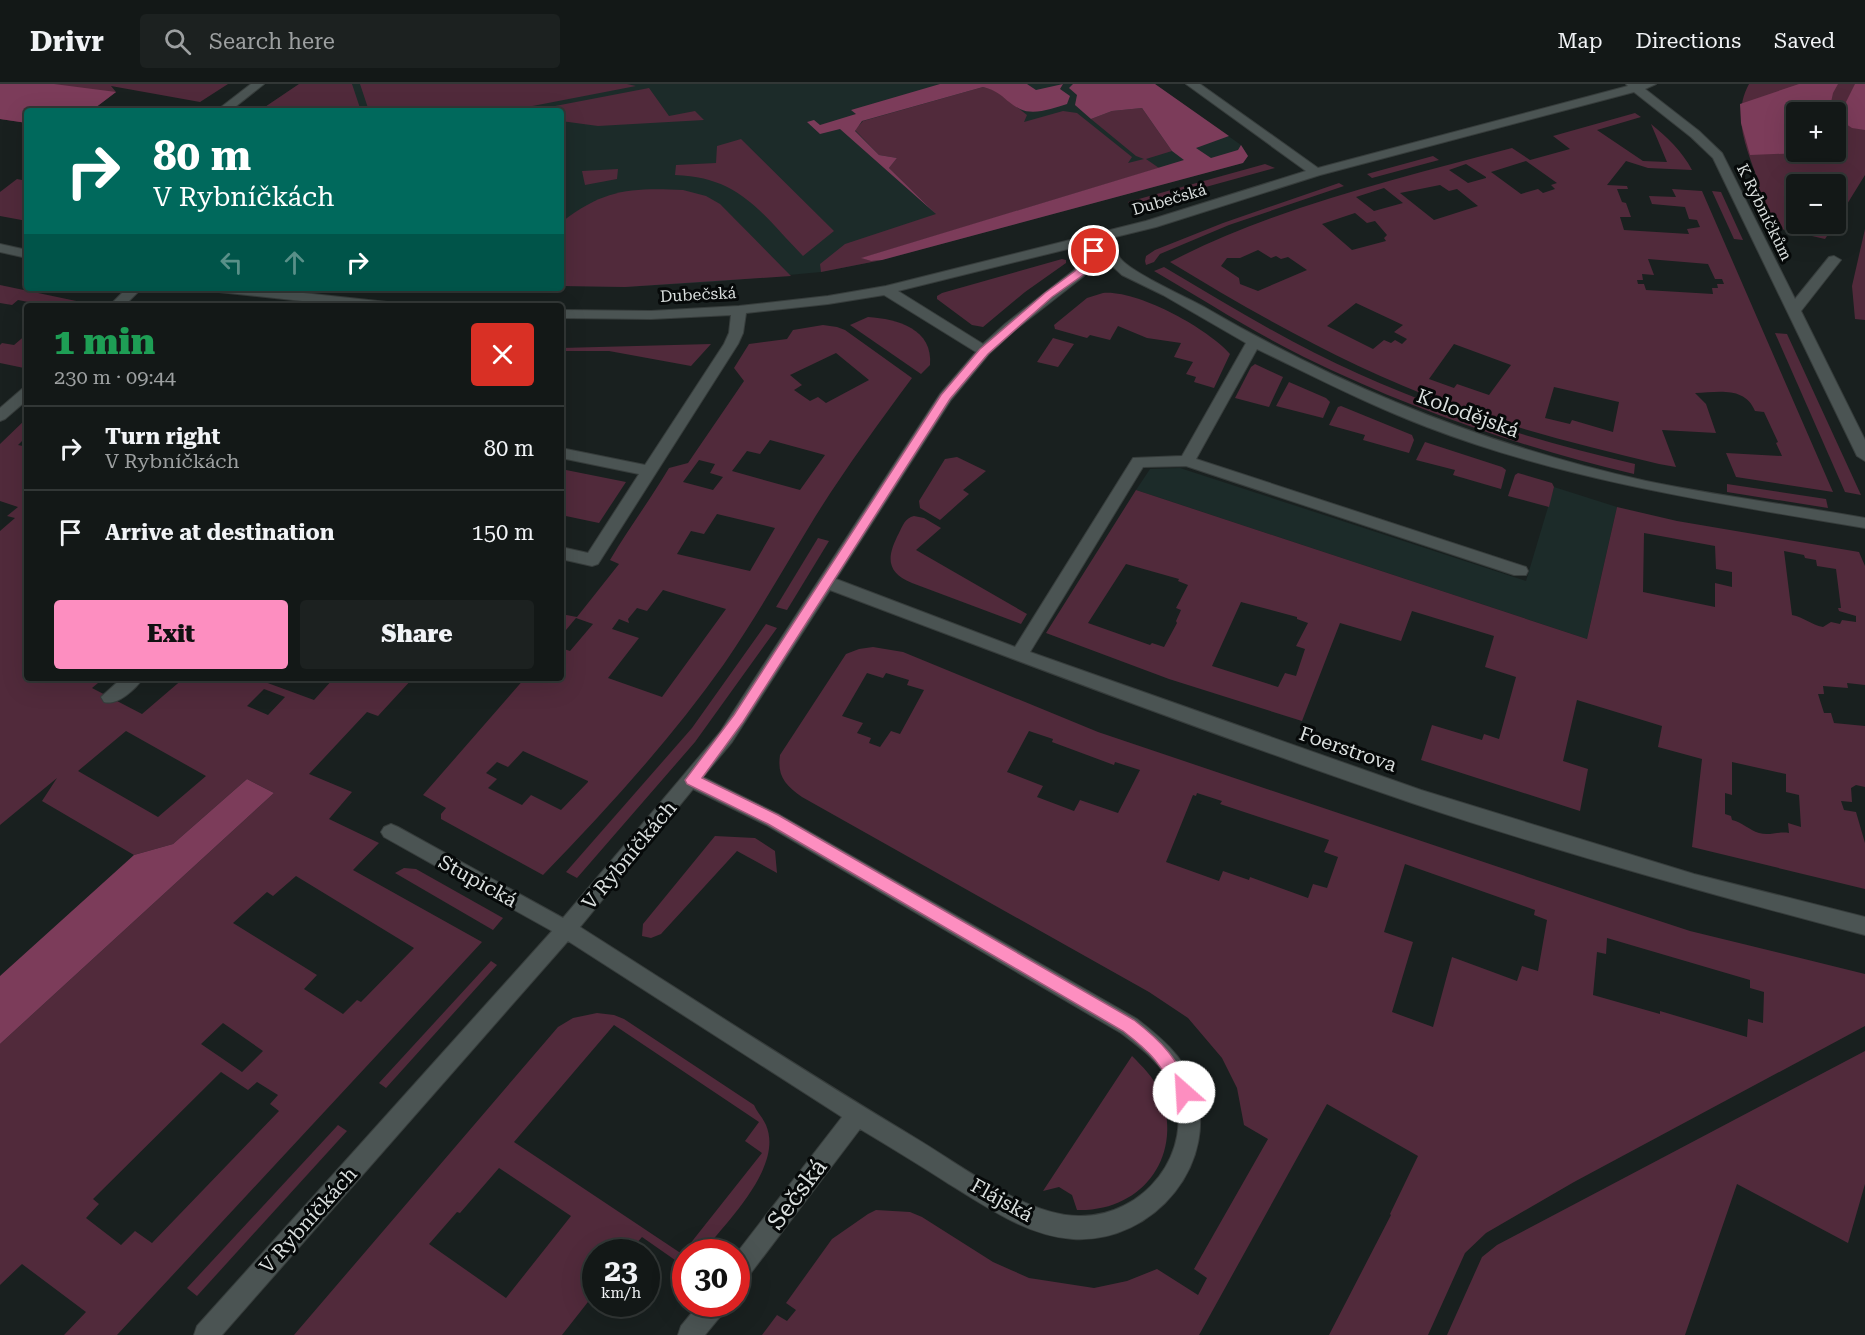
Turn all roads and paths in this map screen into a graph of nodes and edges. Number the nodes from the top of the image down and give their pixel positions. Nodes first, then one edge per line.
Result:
1 (258, 84) edge
2 (1192, 84) edge
3 (1639, 85) edge
4 (226, 108) edge
5 (1316, 172) junction
6 (1103, 236) junction
7 (0, 248) edge
8 (24, 253) edge
9 (1834, 260) dead end
10 (886, 290) junction
11 (132, 291) edge
12 (247, 291) edge
13 (119, 303) edge
14 (359, 303) edge
15 (739, 310) junction
16 (1794, 310) junction
17 (564, 314) edge
18 (1254, 342) junction
19 (984, 351) junction
20 (24, 395) edge
21 (0, 416) edge
22 (564, 454) edge
23 (1865, 456) edge
24 (1187, 461) junction
25 (649, 471) junction
26 (1865, 523) edge
27 (564, 554) edge
28 (1520, 571) dead end
29 (826, 582) junction
30 (1018, 655) junction
31 (130, 681) edge
32 (110, 698) dead end
33 (692, 780) junction
34 (391, 832) dead end
35 (1865, 926) edge
36 (566, 929) junction
37 (857, 1114) junction
38 (750, 1255) edge
39 (704, 1317) edge
40 (206, 1335) edge
41 (690, 1335) edge

1 - 4 street
2 - 5 street
3 - 5 street, Dubečská
3 - 16 street, K Rybníčkům
5 - 6 street, Dubečská
6 - 10 street, Dubečská
6 - 18 street, Kolodějská
6 - 19 street, V Rybníčkách
7 - 8 street
9 - 16 street
10 - 15 street, Dubečská
10 - 19 street
11 - 13 street
12 - 14 street
15 - 17 street, Dubečská
15 - 25 street
16 - 23 street, K Rybníčkům
18 - 24 street
18 - 26 street, Kolodějská
19 - 29 street, V Rybníčkách
20 - 21 street
22 - 25 street
24 - 28 street
24 - 30 street
25 - 27 street
29 - 30 street, Foerstrova
29 - 33 street, V Rybníčkách
30 - 35 street, Foerstrova
31 - 32 street
33 - 36 street, V Rybníčkách
33 - 37 street, Flájská
34 - 36 street, Stupická
36 - 37 street, Flájská
36 - 40 street, V Rybníčkách
37 - 38 street, Sečská
39 - 41 street

